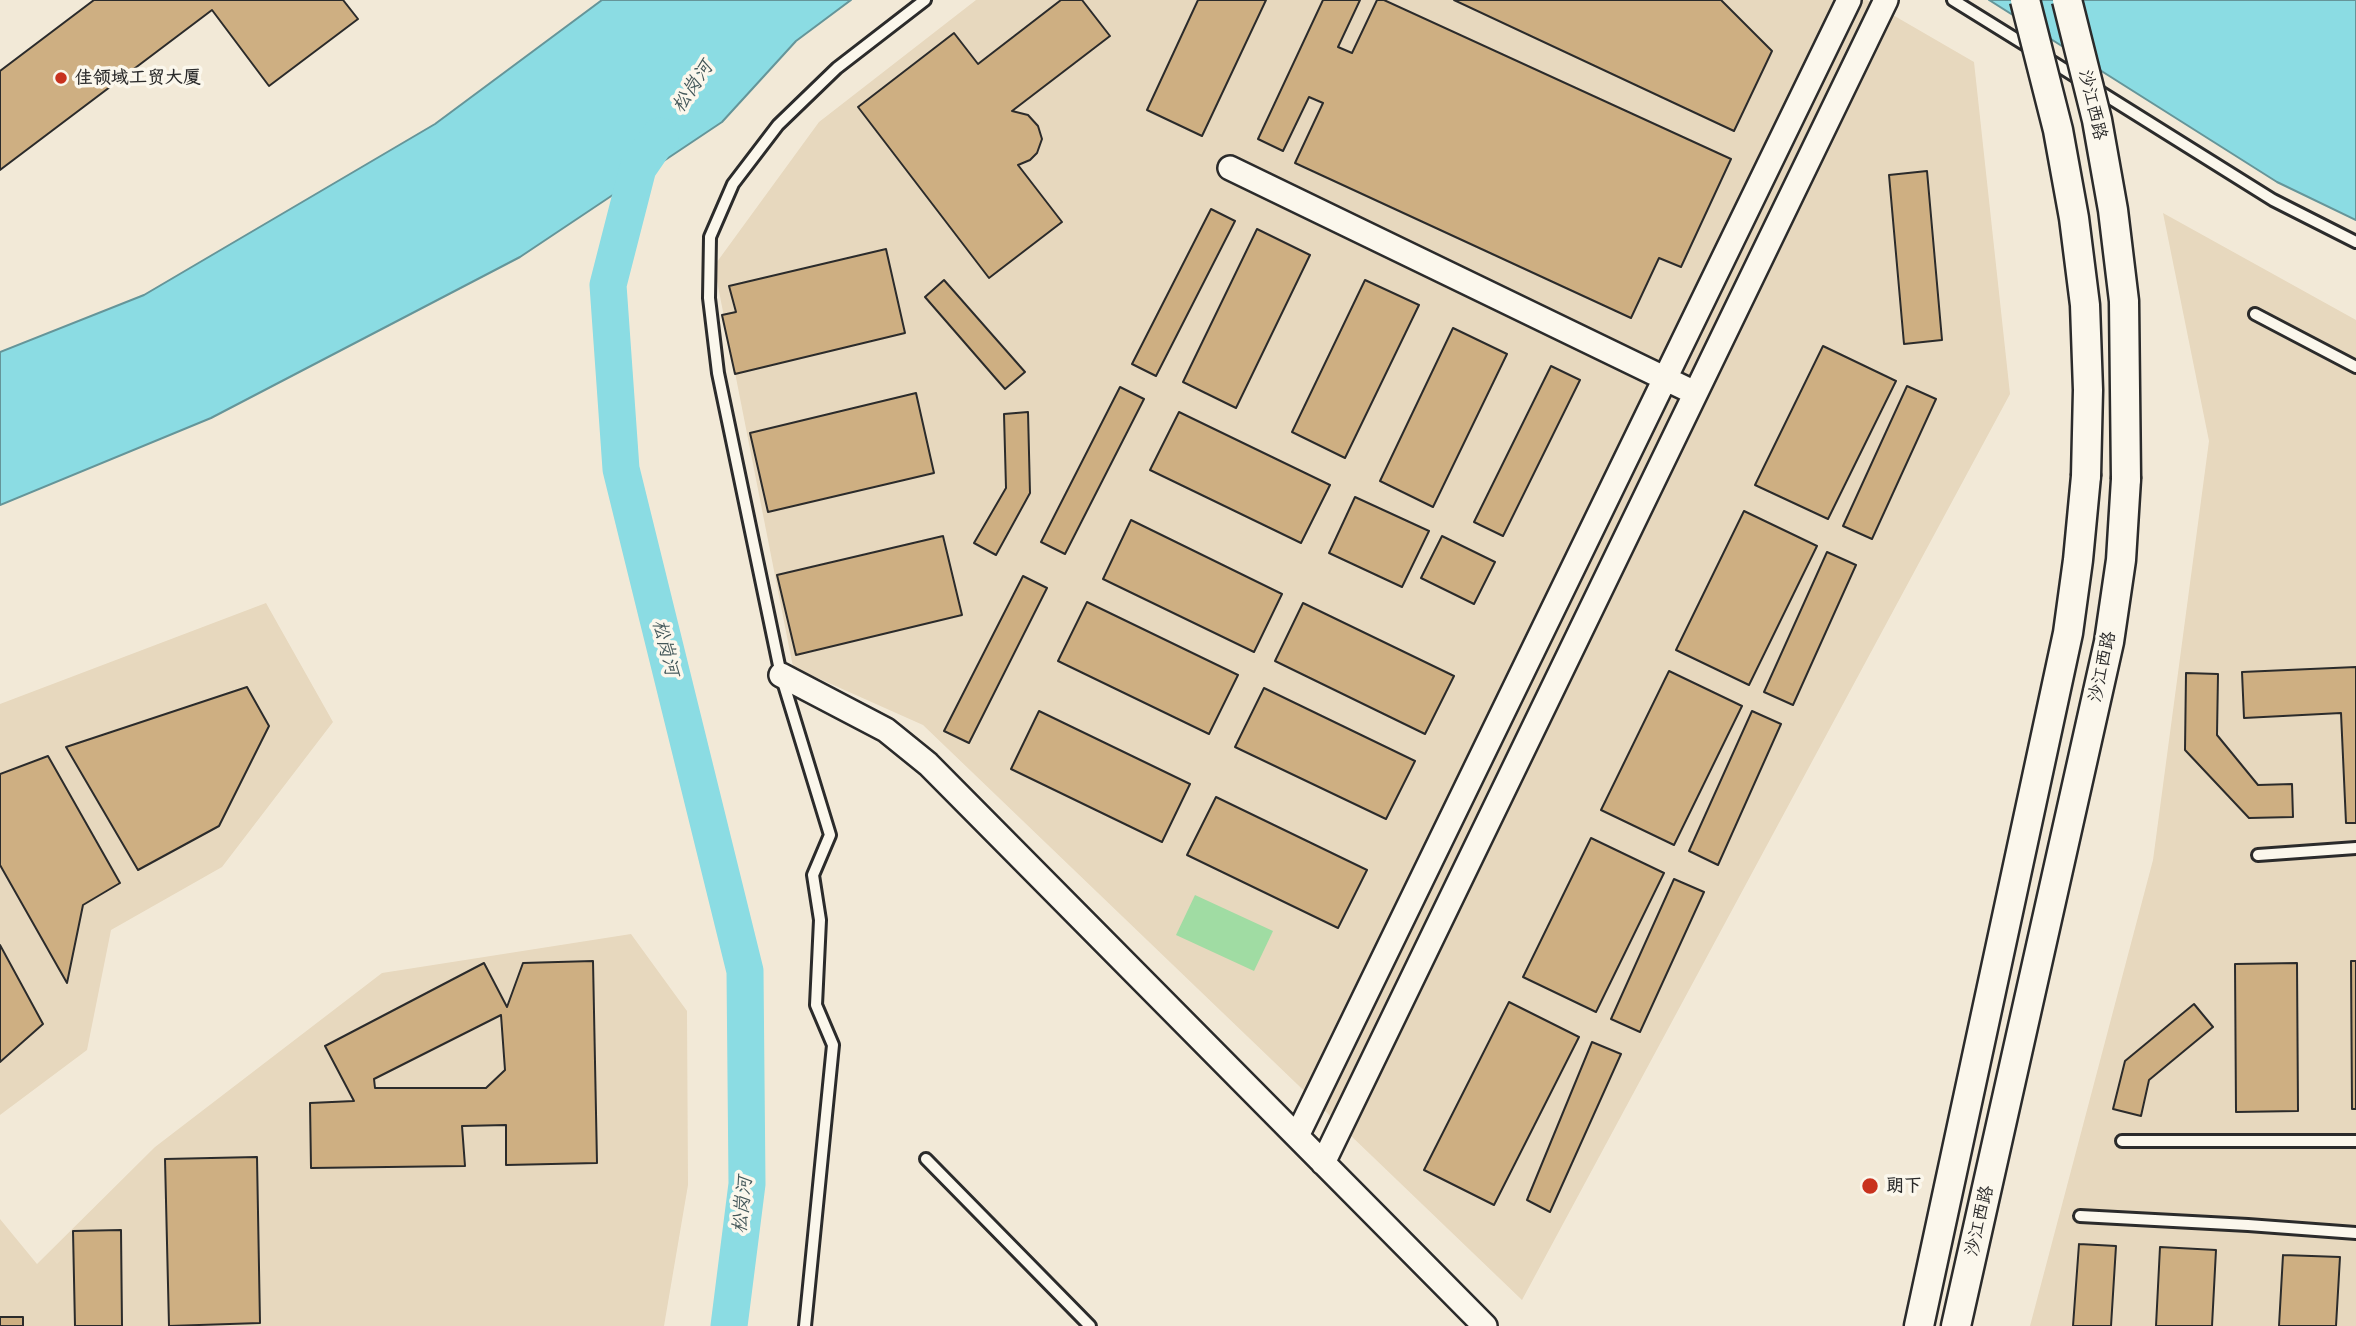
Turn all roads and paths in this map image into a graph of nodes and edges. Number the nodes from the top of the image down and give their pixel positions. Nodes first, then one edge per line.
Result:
1 (925, 0) edge
2 (1849, 0) edge
3 (1886, 0) edge
4 (1953, 0) edge
5 (2025, 0) edge
6 (2067, 0) edge
7 (1230, 167) dead end
8 (2356, 242) edge
9 (2255, 314) dead end
10 (2356, 367) edge
11 (1665, 379) junction
12 (1695, 393) junction
13 (780, 675) junction
14 (2356, 848) edge
15 (2258, 855) dead end
16 (1297, 1136) junction
17 (2356, 1141) edge
18 (2122, 1142) dead end
19 (926, 1158) dead end
20 (1323, 1163) junction
21 (2080, 1216) dead end
22 (2356, 1233) edge
23 (805, 1326) edge
24 (1090, 1326) edge
25 (1485, 1326) edge
26 (1919, 1326) edge
27 (1956, 1326) edge

1 - 13 lane
2 - 11 street
3 - 12 street
4 - 8 lane
5 - 26 street, bridge
6 - 27 street, 沙江西路, bridge
7 - 11 street
9 - 10 lane
11 - 12 street
11 - 16 street
12 - 20 street
13 - 16 street
13 - 23 lane
14 - 15 lane
16 - 20 street
17 - 18 lane
19 - 24 lane
20 - 25 street
21 - 22 lane

